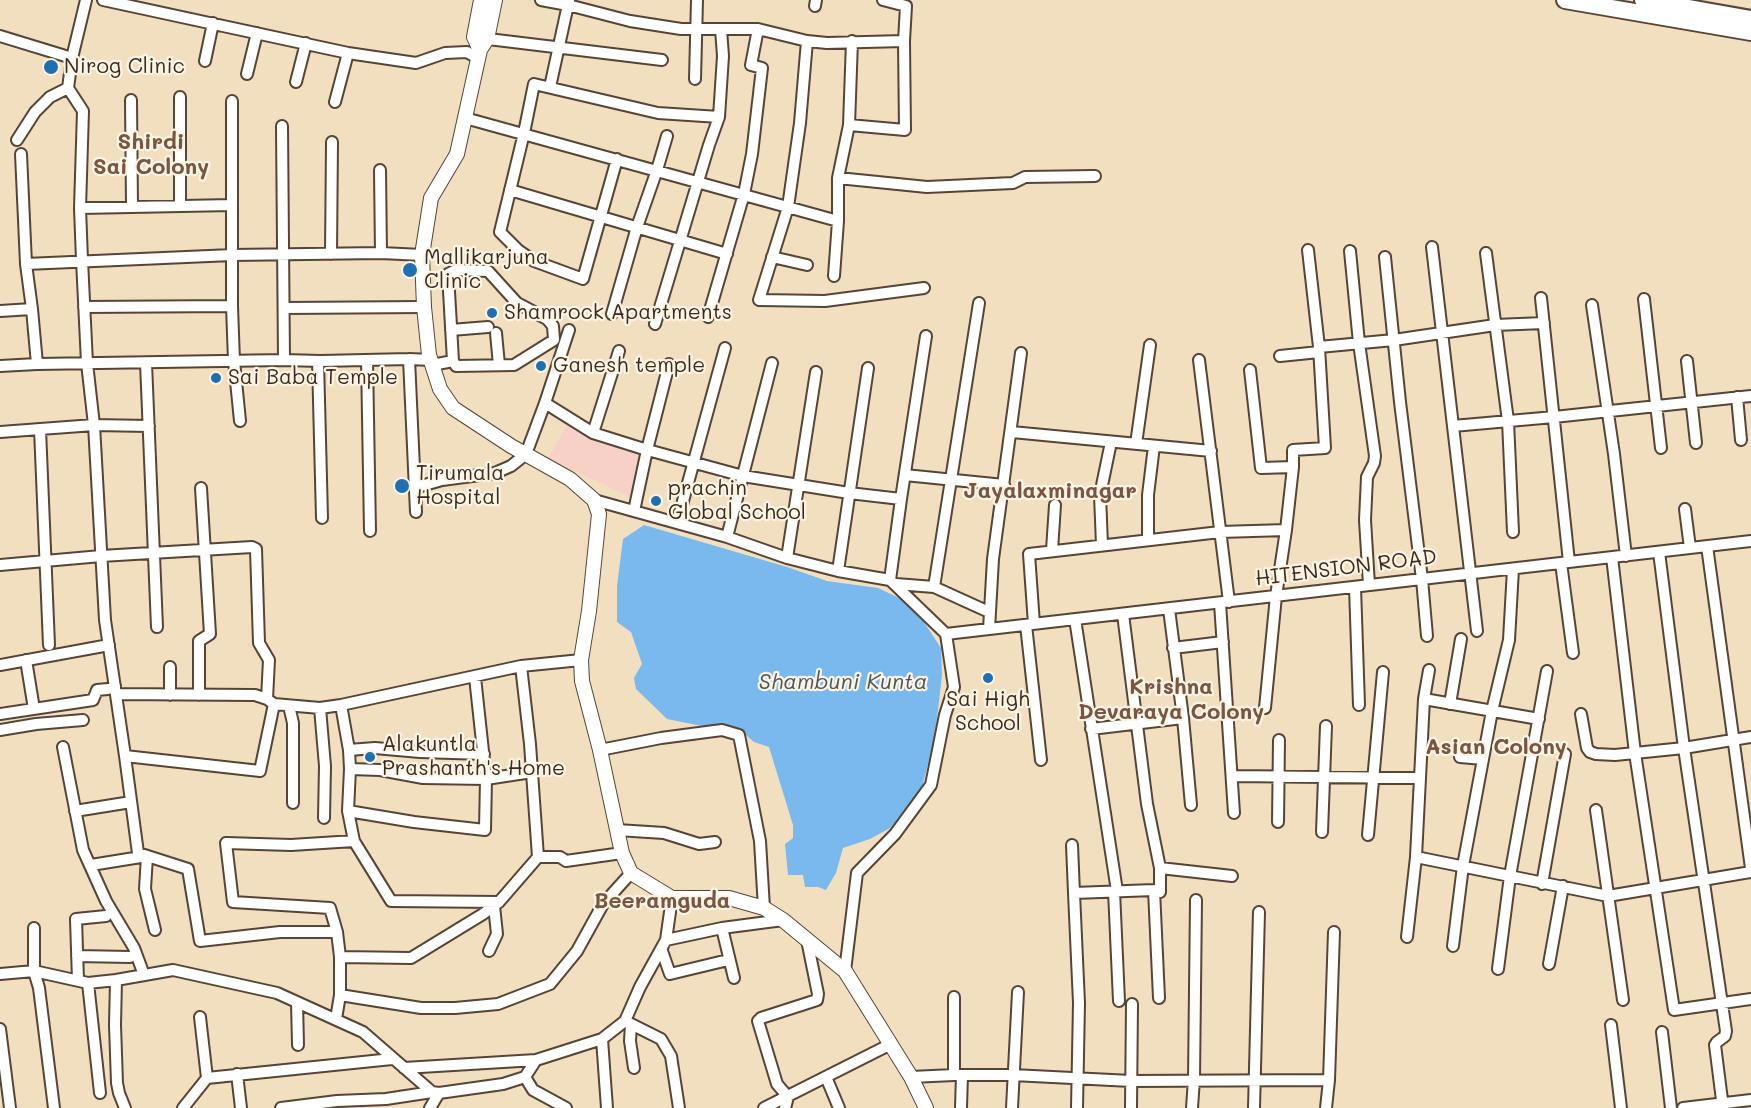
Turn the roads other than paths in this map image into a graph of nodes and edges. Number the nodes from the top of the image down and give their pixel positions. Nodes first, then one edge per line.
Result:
1 (86, 0) edge
2 (103, 0) edge
3 (481, 0) edge
4 (495, 0) edge
5 (541, 0) edge
6 (697, 0) edge
7 (883, 0) edge
8 (1565, 0) edge
9 (1643, 0) edge
10 (569, 2) edge
11 (1751, 19) edge
12 (213, 23) junction
13 (697, 29) junction
14 (722, 29) junction
15 (758, 29) junction
16 (1751, 32) edge
17 (257, 33) junction
18 (0, 36) edge
19 (807, 41) junction
20 (852, 41) junction
21 (904, 41) junction
22 (306, 43) junction
23 (480, 46) junction
24 (559, 47) junction
25 (348, 53) junction
26 (72, 58) junction
27 (662, 60) dead end
28 (205, 61) dead end
29 (247, 74) dead end
30 (695, 79) dead end
31 (296, 82) dead end
32 (550, 87) junction
33 (68, 88) junction
34 (180, 97) dead end
35 (131, 100) dead end
36 (232, 101) dead end
37 (335, 102) dead end
38 (719, 117) junction
39 (465, 118) junction
40 (849, 124) junction
41 (282, 126) dead end
42 (524, 133) junction
43 (667, 136) dead end
44 (17, 140) dead end
45 (332, 142) dead end
46 (21, 154) dead end
47 (617, 159) junction
48 (380, 170) dead end
49 (657, 170) junction
50 (1095, 176) dead end
51 (838, 178) junction
52 (698, 182) junction
53 (510, 190) junction
54 (744, 194) junction
55 (232, 205) junction
56 (180, 206) junction
57 (132, 207) junction
58 (788, 207) junction
59 (80, 208) junction
60 (600, 217) junction
61 (838, 221) junction
62 (637, 227) junction
63 (681, 240) junction
64 (1432, 247) dead end
65 (1308, 250) dead end
66 (1350, 251) dead end
67 (381, 253) junction
68 (1486, 253) dead end
69 (283, 254) junction
70 (331, 254) junction
71 (726, 254) junction
72 (232, 255) junction
73 (422, 255) junction
74 (772, 257) junction
75 (1385, 257) dead end
76 (82, 260) junction
77 (26, 264) junction
78 (807, 265) dead end
79 (834, 276) dead end
80 (924, 288) dead end
81 (1541, 298) dead end
82 (1644, 299) dead end
83 (979, 303) dead end
84 (1592, 305) dead end
85 (231, 306) junction
86 (84, 307) junction
87 (424, 307) junction
88 (284, 308) junction
89 (32, 309) junction
90 (0, 311) edge
91 (612, 314) dead end
92 (708, 317) dead end
93 (1544, 323) junction
94 (655, 324) dead end
95 (1495, 325) junction
96 (451, 330) junction
97 (568, 330) dead end
98 (1442, 332) junction
99 (926, 336) dead end
100 (1394, 340) junction
101 (1359, 343) junction
102 (1150, 345) dead end
103 (725, 348) dead end
104 (1319, 349) junction
105 (619, 351) dead end
106 (1021, 353) dead end
107 (1280, 356) dead end
108 (409, 359) junction
109 (284, 360) junction
110 (367, 360) junction
111 (1199, 360) dead end
112 (234, 361) junction
113 (318, 361) junction
114 (453, 361) junction
115 (1687, 361) dead end
116 (87, 363) junction
117 (146, 363) junction
118 (431, 363) junction
119 (772, 363) dead end
120 (38, 364) junction
121 (669, 364) dead end
122 (499, 365) junction
123 (0, 366) edge
124 (868, 368) dead end
125 (1250, 370) dead end
126 (816, 372) dead end
127 (1751, 396) edge
128 (1737, 397) junction
129 (1690, 402) junction
130 (545, 403) junction
131 (1655, 406) junction
132 (1607, 411) junction
133 (1554, 417) junction
134 (240, 421) dead end
135 (1508, 421) junction
136 (94, 425) junction
137 (149, 426) junction
138 (1453, 426) junction
139 (40, 429) junction
140 (0, 432) edge
141 (1012, 432) junction
142 (593, 433) junction
143 (1741, 440) dead end
144 (1111, 442) junction
145 (1696, 443) dead end
146 (1136, 444) junction
147 (1154, 446) junction
148 (1661, 448) dead end
149 (647, 450) junction
150 (1211, 451) junction
151 (526, 454) junction
152 (693, 463) junction
153 (1293, 467) junction
154 (906, 475) junction
155 (743, 476) junction
156 (951, 479) junction
157 (1004, 485) junction
158 (798, 486) junction
159 (201, 488) dead end
160 (414, 488) junction
161 (849, 493) junction
162 (901, 499) junction
163 (594, 500) junction
164 (1055, 505) dead end
165 (1685, 509) dead end
166 (634, 511) junction
167 (416, 512) dead end
168 (322, 519) dead end
169 (676, 523) junction
170 (1286, 530) junction
171 (370, 531) dead end
172 (1220, 532) junction
173 (1513, 532) dead end
174 (727, 537) junction
175 (1148, 540) junction
176 (1751, 541) edge
177 (1102, 545) junction
178 (1707, 546) junction
179 (1690, 548) junction
180 (205, 550) junction
181 (1052, 550) junction
182 (1659, 552) junction
183 (154, 553) junction
184 (101, 556) junction
185 (1626, 556) junction
186 (1612, 557) junction
187 (787, 558) junction
188 (45, 560) junction
189 (1565, 563) junction
190 (0, 565) edge
191 (1513, 569) junction
192 (838, 571) junction
193 (1470, 574) junction
194 (1422, 579) junction
195 (893, 582) junction
196 (1369, 585) junction
197 (934, 587) junction
198 (1355, 587) junction
199 (1276, 596) junction
200 (1224, 602) junction
201 (1169, 609) junction
202 (989, 612) junction
203 (1123, 614) junction
204 (1075, 619) junction
205 (1030, 625) junction
206 (157, 627) dead end
207 (989, 629) junction
208 (1477, 631) dead end
209 (946, 634) junction
210 (1427, 636) dead end
211 (1461, 639) dead end
212 (1222, 642) junction
213 (49, 645) dead end
214 (106, 645) junction
215 (1173, 648) junction
216 (1573, 653) dead end
217 (26, 660) junction
218 (581, 660) junction
219 (0, 665) edge
220 (521, 666) junction
221 (170, 667) dead end
222 (1428, 670) dead end
223 (1547, 671) dead end
224 (1383, 672) dead end
225 (475, 677) junction
226 (113, 690) junction
227 (170, 695) junction
228 (199, 695) junction
229 (1424, 699) junction
230 (270, 701) junction
231 (1450, 704) junction
232 (341, 705) junction
233 (1359, 705) dead end
234 (289, 706) junction
235 (320, 708) junction
236 (1264, 708) dead end
237 (34, 709) junction
238 (1492, 711) junction
239 (0, 714) edge
240 (1581, 714) dead end
241 (1183, 718) junction
242 (1539, 719) junction
243 (82, 720) dead end
244 (1137, 723) junction
245 (1326, 726) dead end
246 (1091, 729) junction
247 (0, 730) edge
248 (1751, 737) edge
249 (1279, 740) dead end
250 (1732, 740) junction
251 (63, 747) dead end
252 (1684, 748) junction
253 (348, 750) junction
254 (600, 750) junction
255 (1635, 753) junction
256 (484, 754) junction
257 (1565, 754) dead end
258 (125, 756) junction
259 (1460, 757) dead end
260 (1483, 759) junction
261 (1041, 760) dead end
262 (350, 769) junction
263 (532, 772) junction
264 (1232, 776) junction
265 (1278, 776) junction
266 (1324, 777) junction
267 (1372, 778) junction
268 (1420, 778) junction
269 (486, 779) junction
270 (131, 802) junction
271 (293, 803) dead end
272 (1191, 805) dead end
273 (1596, 810) dead end
274 (75, 811) junction
275 (348, 812) junction
276 (1234, 813) dead end
277 (324, 818) dead end
278 (1278, 822) dead end
279 (617, 830) junction
280 (1322, 832) dead end
281 (1368, 835) dead end
282 (354, 841) junction
283 (715, 842) dead end
284 (1072, 845) dead end
285 (622, 852) junction
286 (147, 856) junction
287 (538, 857) junction
288 (1416, 857) junction
289 (91, 865) junction
290 (1463, 866) junction
291 (1160, 868) junction
292 (1751, 870) edge
293 (631, 873) junction
294 (1232, 876) dead end
295 (1510, 876) junction
296 (1705, 880) junction
297 (1542, 884) junction
298 (1563, 886) junction
299 (1656, 887) junction
300 (1154, 890) junction
301 (1115, 891) junction
302 (1074, 893) junction
303 (1608, 896) junction
304 (672, 898) junction
305 (1196, 900) dead end
306 (496, 904) junction
307 (764, 908) junction
308 (1259, 912) dead end
309 (106, 916) dead end
310 (783, 920) junction
311 (34, 928) dead end
312 (722, 928) junction
313 (155, 930) dead end
314 (337, 932) junction
315 (1334, 932) dead end
316 (1407, 937) dead end
317 (807, 940) junction
318 (664, 945) junction
319 (1453, 946) dead end
320 (489, 951) dead end
321 (77, 956) junction
322 (130, 957) dead end
323 (340, 957) junction
324 (728, 960) junction
325 (1549, 964) dead end
326 (1498, 969) dead end
327 (845, 970) junction
328 (34, 971) junction
329 (0, 974) edge
330 (144, 975) junction
331 (734, 978) dead end
332 (116, 980) junction
333 (83, 981) junction
334 (1018, 992) dead end
335 (340, 994) junction
336 (954, 997) dead end
337 (1159, 999) dead end
338 (1751, 999) edge
339 (1119, 1000) dead end
340 (1623, 1000) dead end
341 (297, 1002) junction
342 (1722, 1003) junction
343 (1132, 1004) dead end
344 (200, 1017) dead end
345 (336, 1019) junction
346 (628, 1022) junction
347 (1611, 1025) dead end
348 (0, 1029) edge
349 (1662, 1032) dead end
350 (602, 1039) junction
351 (891, 1044) junction
352 (298, 1045) dead end
353 (392, 1059) junction
354 (536, 1060) junction
355 (404, 1068) junction
356 (634, 1068) dead end
357 (237, 1074) junction
358 (958, 1075) junction
359 (1013, 1075) junction
360 (207, 1077) junction
361 (525, 1077) junction
362 (826, 1077) junction
363 (910, 1077) junction
364 (1078, 1078) junction
365 (1194, 1079) junction
366 (1254, 1079) junction
367 (1329, 1080) junction
368 (1131, 1081) junction
369 (436, 1092) junction
370 (100, 1093) dead end
371 (1751, 1100) edge
372 (787, 1102) edge
373 (1723, 1106) edge
374 (10, 1108) edge
375 (54, 1108) edge
376 (125, 1108) edge
377 (183, 1108) edge
378 (241, 1108) edge
379 (281, 1108) edge
380 (430, 1108) edge
381 (566, 1108) edge
382 (607, 1108) edge
383 (679, 1108) edge
384 (764, 1108) edge
385 (839, 1108) edge
386 (926, 1108) edge
387 (961, 1108) edge
388 (1012, 1108) edge
389 (1077, 1108) edge
390 (1131, 1108) edge
391 (1192, 1108) edge
392 (1254, 1108) edge
393 (1326, 1108) edge
394 (1621, 1108) edge
395 (1671, 1108) edge
396 (1683, 1108) edge

1 - 26 street
2 - 12 street
3 - 23 main road
4 - 23 main road
5 - 10 street
6 - 13 street
7 - 21 street
8 - 16 highway
9 - 11 highway
10 - 13 street
10 - 24 street
12 - 17 street
12 - 28 street
13 - 14 street
13 - 30 street
14 - 15 street
14 - 38 street
15 - 19 street
15 - 54 street
17 - 22 street
17 - 29 street
18 - 26 street
19 - 20 street
19 - 58 street
20 - 21 street
20 - 40 street
21 - 40 street
22 - 25 street
22 - 31 street
23 - 24 street
23 - 25 street
23 - 39 main road
24 - 27 street
24 - 32 street
25 - 37 street
26 - 33 street
32 - 38 street
32 - 42 street
33 - 44 street
33 - 59 street
34 - 56 street
35 - 57 street
36 - 55 street
38 - 52 street
39 - 42 street
39 - 73 main road
40 - 51 street
41 - 69 street
42 - 47 street
42 - 53 street
43 - 49 street
45 - 70 street
46 - 77 street
47 - 49 street
47 - 60 street
48 - 67 street
49 - 52 street
49 - 62 street
50 - 51 street
51 - 61 street
52 - 54 street
52 - 63 street
53 - 60 street
53 - 60 street
54 - 58 street
54 - 71 street
55 - 56 street
55 - 72 street
56 - 57 street
57 - 59 street
58 - 61 street
58 - 74 street
59 - 76 street
60 - 62 street
61 - 79 street
62 - 63 street
62 - 91 street
63 - 71 street
63 - 94 street
64 - 98 street
65 - 104 street
66 - 101 street
67 - 70 street
67 - 73 street
68 - 95 street
69 - 70 street
69 - 72 street
69 - 88 street
71 - 92 street
72 - 76 street
72 - 85 street
73 - 87 main road
74 - 78 street
74 - 80 street
75 - 100 street
76 - 77 street
76 - 86 street
77 - 89 street
81 - 93 street
82 - 131 street
83 - 156 street
84 - 132 street
85 - 86 street
85 - 112 street
86 - 116 street
87 - 88 street
87 - 118 main road
88 - 109 street
89 - 90 street
89 - 120 street
93 - 95 street
93 - 133 street
95 - 98 street
95 - 135 street
96 - 114 street
96 - 122 street
96 - 122 street
97 - 130 street
98 - 100 street
98 - 138 street
99 - 154 street
100 - 101 street
100 - 194 street
101 - 104 street
101 - 196 street
102 - 146 street
103 - 152 street
104 - 107 street
104 - 153 street
105 - 142 street
106 - 141 street
108 - 110 street
108 - 118 street
108 - 160 street
109 - 112 street
109 - 113 street
110 - 113 street
110 - 171 street
111 - 150 street
112 - 117 street
112 - 134 street
113 - 168 street
114 - 118 street
114 - 122 street
115 - 129 street
116 - 117 street
116 - 120 street
116 - 136 street
117 - 137 street
118 - 151 main road
119 - 155 street
120 - 123 street
121 - 149 street
124 - 161 street
125 - 153 street
126 - 158 street
127 - 128 street
128 - 129 street
128 - 143 street
129 - 131 street
129 - 145 street
130 - 142 street
130 - 151 street
131 - 132 street
131 - 148 street
132 - 133 street
132 - 185 street
133 - 135 street
133 - 189 street
135 - 138 street
135 - 173 street
136 - 137 street
136 - 139 street
136 - 184 street
137 - 183 street
138 - 193 street
139 - 140 street
139 - 188 street
141 - 144 street
141 - 157 street
142 - 149 street
144 - 146 street
144 - 177 street
146 - 147 street
147 - 150 street
147 - 175 street
149 - 152 street
149 - 166 street
150 - 172 street
151 - 160 street
151 - 163 main road
152 - 155 street
152 - 169 street
153 - 170 street
154 - 156 street
154 - 162 street
155 - 158 street
155 - 174 street
156 - 157 street
156 - 197 street
157 - 202 street
158 - 161 street
158 - 187 street
159 - 180 street
160 - 167 street
161 - 162 street
161 - 192 street
162 - 195 street
163 - 166 street
163 - 218 main road
164 - 181 street
165 - 179 street
166 - 169 street
169 - 174 street
170 - 172 street
170 - 199 street
172 - 175 street
172 - 200 street
174 - 187 street
175 - 177 street
176 - 178 street, HITENSION ROAD
177 - 181 street
178 - 179 street, HITENSION ROAD
178 - 250 street
179 - 182 street, HITENSION ROAD
180 - 183 street
180 - 228 street
180 - 230 street
181 - 205 street
182 - 185 street, HITENSION ROAD
182 - 252 street
183 - 184 street
183 - 206 street
184 - 188 street
184 - 214 street
185 - 186 street, HITENSION ROAD
186 - 189 street, HITENSION ROAD
186 - 255 street
187 - 192 street
188 - 190 street
188 - 213 street
189 - 191 street, HITENSION ROAD
189 - 216 street
191 - 193 street, HITENSION ROAD
191 - 238 street
192 - 195 street
193 - 194 street, HITENSION ROAD
193 - 208 street
194 - 196 street, HITENSION ROAD
194 - 210 street
195 - 197 street
195 - 209 street
196 - 198 street, HITENSION ROAD
197 - 202 street
198 - 199 street, HITENSION ROAD
198 - 233 street
199 - 200 street, HITENSION ROAD
199 - 236 street
200 - 201 street, HITENSION ROAD
200 - 212 street
201 - 203 street, HITENSION ROAD
201 - 215 street
202 - 207 street
203 - 204 street, HITENSION ROAD
203 - 244 street
204 - 205 street, HITENSION ROAD
204 - 246 street
205 - 207 street, HITENSION ROAD
205 - 261 street
207 - 209 street, HITENSION ROAD
209 - 327 street
211 - 231 street
212 - 215 street
212 - 264 street
214 - 217 street
214 - 226 street
215 - 241 street
217 - 219 street
217 - 237 street
218 - 220 street
218 - 254 main road
220 - 225 street
220 - 263 street
221 - 227 street
222 - 229 street
223 - 242 street
224 - 267 street
225 - 232 street
225 - 256 street
226 - 227 street
226 - 237 street
226 - 258 street
227 - 228 street
228 - 230 street
229 - 231 street
229 - 268 street
230 - 234 street
230 - 258 street
231 - 238 street
232 - 235 street
232 - 253 street
234 - 235 street
234 - 271 street
235 - 277 street
237 - 239 street
238 - 242 street
238 - 260 street
240 - 255 street
241 - 244 street
241 - 272 street
242 - 295 street
243 - 247 street
244 - 246 street
244 - 291 street
245 - 266 street
246 - 301 street
248 - 250 street
249 - 265 street
250 - 252 street
250 - 292 street
251 - 274 street
252 - 255 street
252 - 296 street
253 - 256 street
253 - 262 street
254 - 279 main road
254 - 307 street
255 - 299 street
256 - 269 street
257 - 297 street
258 - 270 street
259 - 260 street
260 - 290 street
262 - 269 street
262 - 275 street
263 - 269 street
263 - 287 street
264 - 265 street
264 - 276 street
265 - 266 street
265 - 278 street
266 - 267 street
266 - 280 street
267 - 268 street
267 - 281 street
268 - 288 street
269 - 275 street
270 - 274 street
270 - 286 street
273 - 303 street
274 - 289 street
275 - 282 street
279 - 283 street
279 - 285 main road
282 - 306 street
282 - 314 street
284 - 302 street
285 - 287 street
285 - 293 main road
286 - 289 street
286 - 313 street
286 - 314 street
287 - 306 street
288 - 290 street
288 - 316 street
289 - 330 street
290 - 295 street
290 - 319 street
291 - 294 street
291 - 300 street
292 - 296 street
293 - 304 main road
293 - 335 street
295 - 297 street
295 - 326 street
296 - 299 street
296 - 342 street
297 - 298 street
298 - 303 street
298 - 325 street
299 - 303 street
299 - 342 street
300 - 301 street
300 - 337 street
301 - 302 street
301 - 339 street
302 - 364 street
303 - 340 street
304 - 307 main road
304 - 318 street
305 - 365 street
306 - 320 street
306 - 323 street
307 - 310 main road
308 - 366 street
309 - 321 street
310 - 312 street
310 - 317 main road
311 - 328 street
312 - 318 street
312 - 324 street
314 - 323 street
315 - 367 street
317 - 327 main road
317 - 372 street
318 - 324 street
318 - 346 street
321 - 322 street
321 - 333 street
323 - 335 street
324 - 331 street
327 - 351 main road
328 - 329 street
328 - 333 street
328 - 375 street
330 - 332 street
330 - 341 street
332 - 333 street
332 - 376 street
333 - 370 street
334 - 359 street
335 - 345 street
336 - 358 street
338 - 342 street
341 - 345 street
341 - 352 street
342 - 373 street
343 - 368 street
344 - 360 street
345 - 353 street
346 - 350 street
346 - 356 street
346 - 383 street
347 - 394 street
348 - 374 street
349 - 395 street
350 - 354 street
350 - 382 street
351 - 362 street
351 - 363 main road
353 - 355 street
353 - 357 street
354 - 355 street
354 - 361 street
355 - 369 street
357 - 360 street
357 - 378 street
358 - 359 street
358 - 363 street
358 - 387 street
359 - 364 street
359 - 388 street
360 - 377 street
361 - 369 street
361 - 381 street
362 - 372 street
362 - 385 street
363 - 386 main road
364 - 368 street
364 - 389 street
365 - 366 street
365 - 368 street
365 - 391 street
366 - 367 street
366 - 392 street
367 - 393 street
368 - 390 street
369 - 379 street
369 - 380 street
371 - 373 street
372 - 384 street
373 - 396 street

